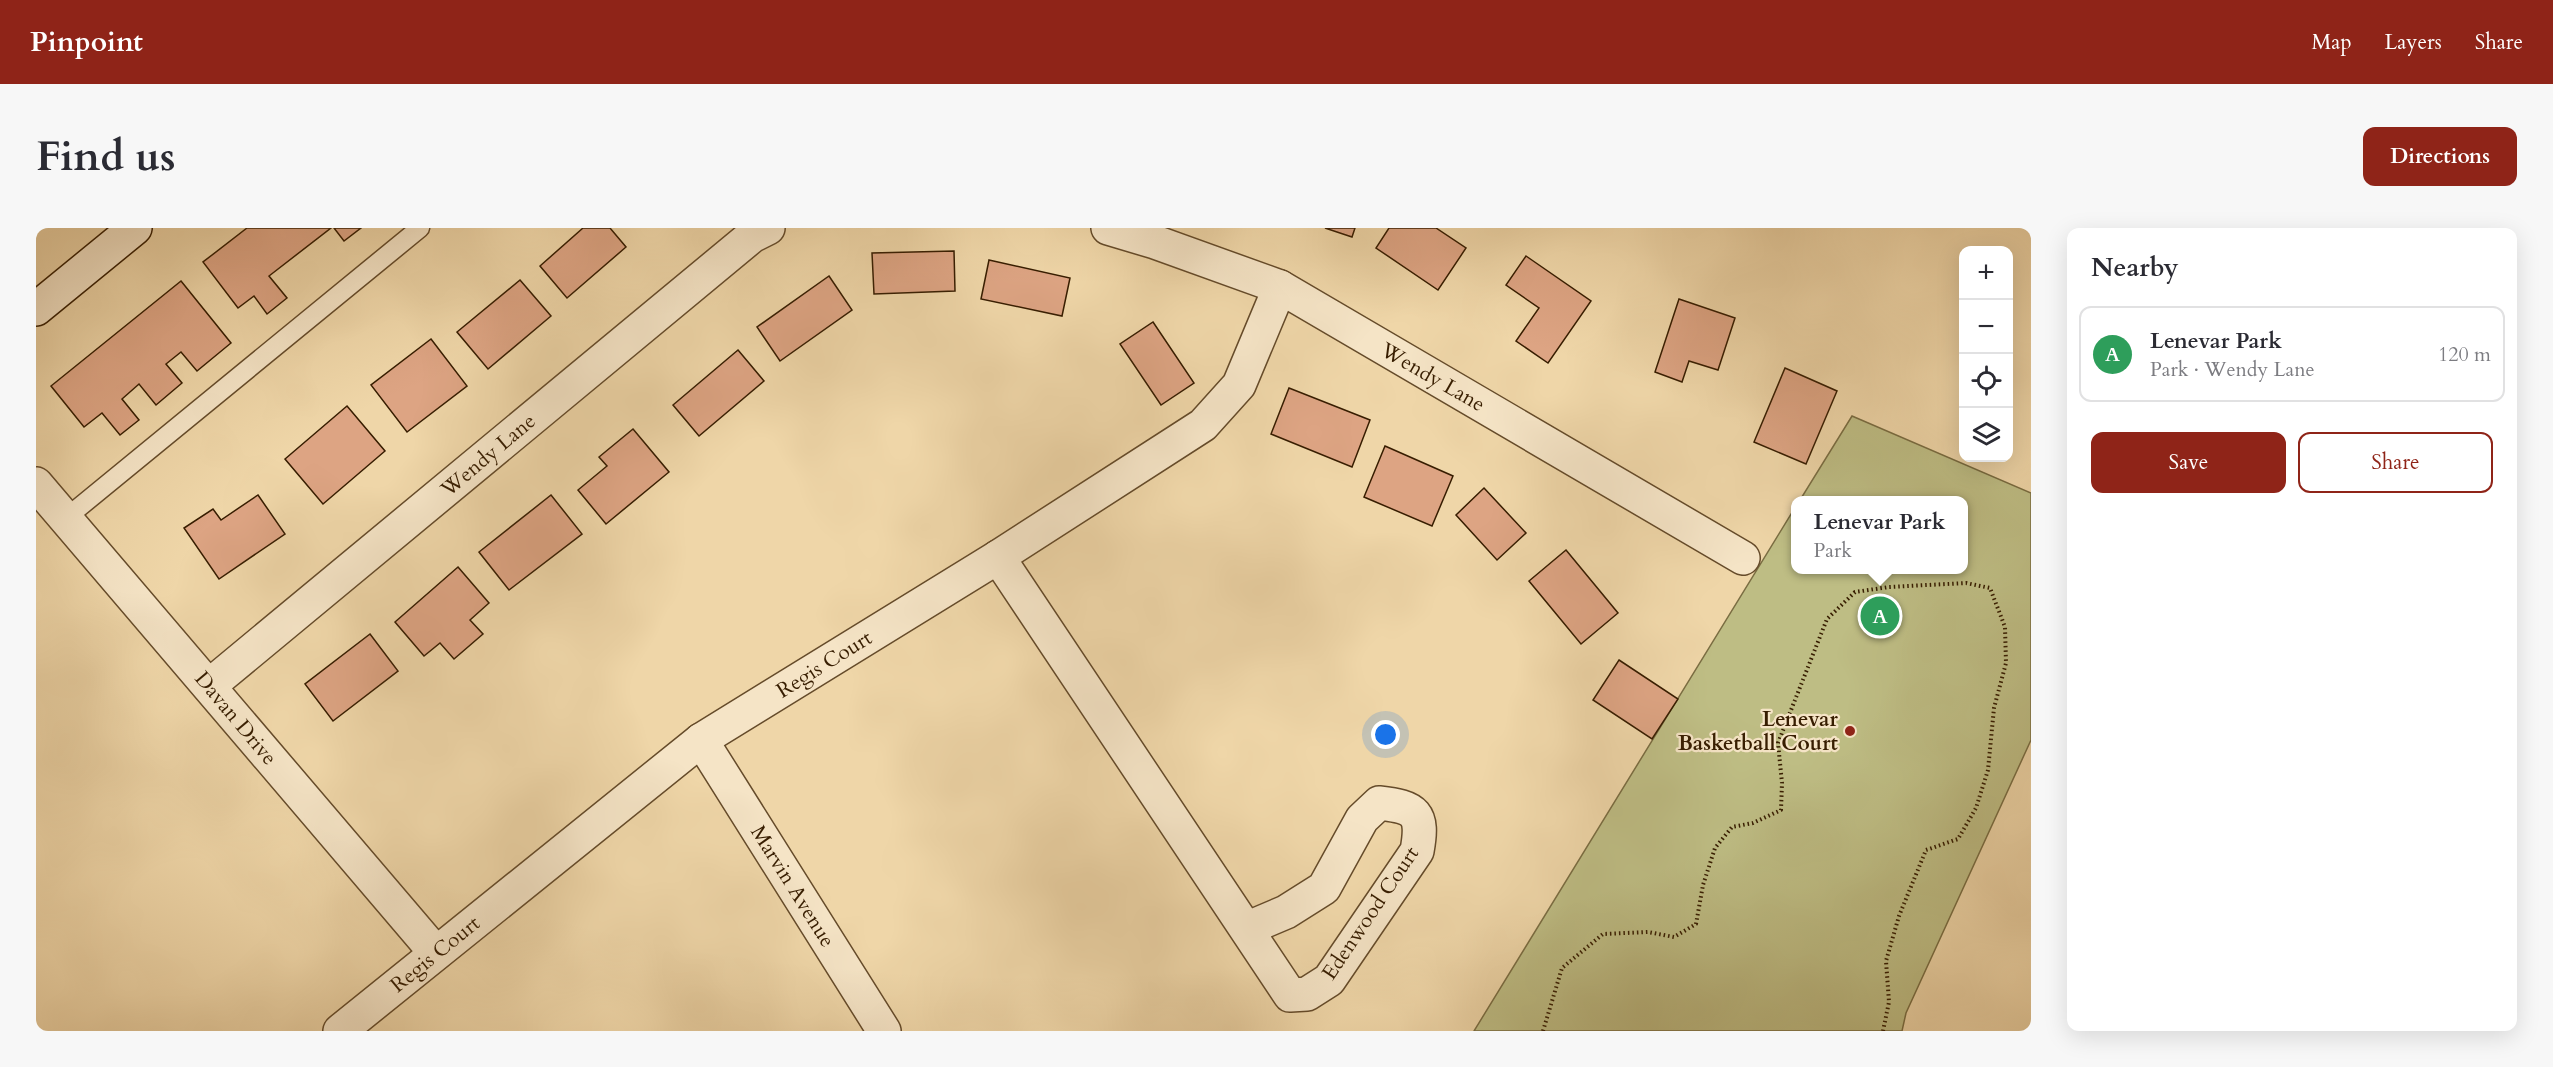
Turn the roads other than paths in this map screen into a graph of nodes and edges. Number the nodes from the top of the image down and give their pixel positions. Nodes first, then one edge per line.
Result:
1 (135, 228) edge
2 (420, 228) edge
3 (768, 228) edge
4 (1108, 228) edge
5 (1280, 287) junction
6 (36, 309) edge
7 (36, 484) edge
8 (66, 518) junction
9 (998, 557) junction
10 (1743, 558) dead end
11 (209, 686) junction
12 (701, 740) junction
13 (1246, 928) junction
14 (436, 953) junction
15 (340, 1031) edge
16 (884, 1031) edge

1 - 6 street
2 - 8 lane
3 - 11 street, Wendy Lane
4 - 5 street, Wendy Lane
5 - 9 street, Regis Court
5 - 10 street, Wendy Lane
7 - 8 street, Davan Drive
8 - 11 street, Davan Drive
9 - 12 street, Regis Court
9 - 13 street, Edenwood Court
11 - 14 street, Davan Drive
12 - 14 street, Regis Court
12 - 16 street, Marvin Avenue
13 - 13 street, Edenwood Court
14 - 15 street, Regis Court

